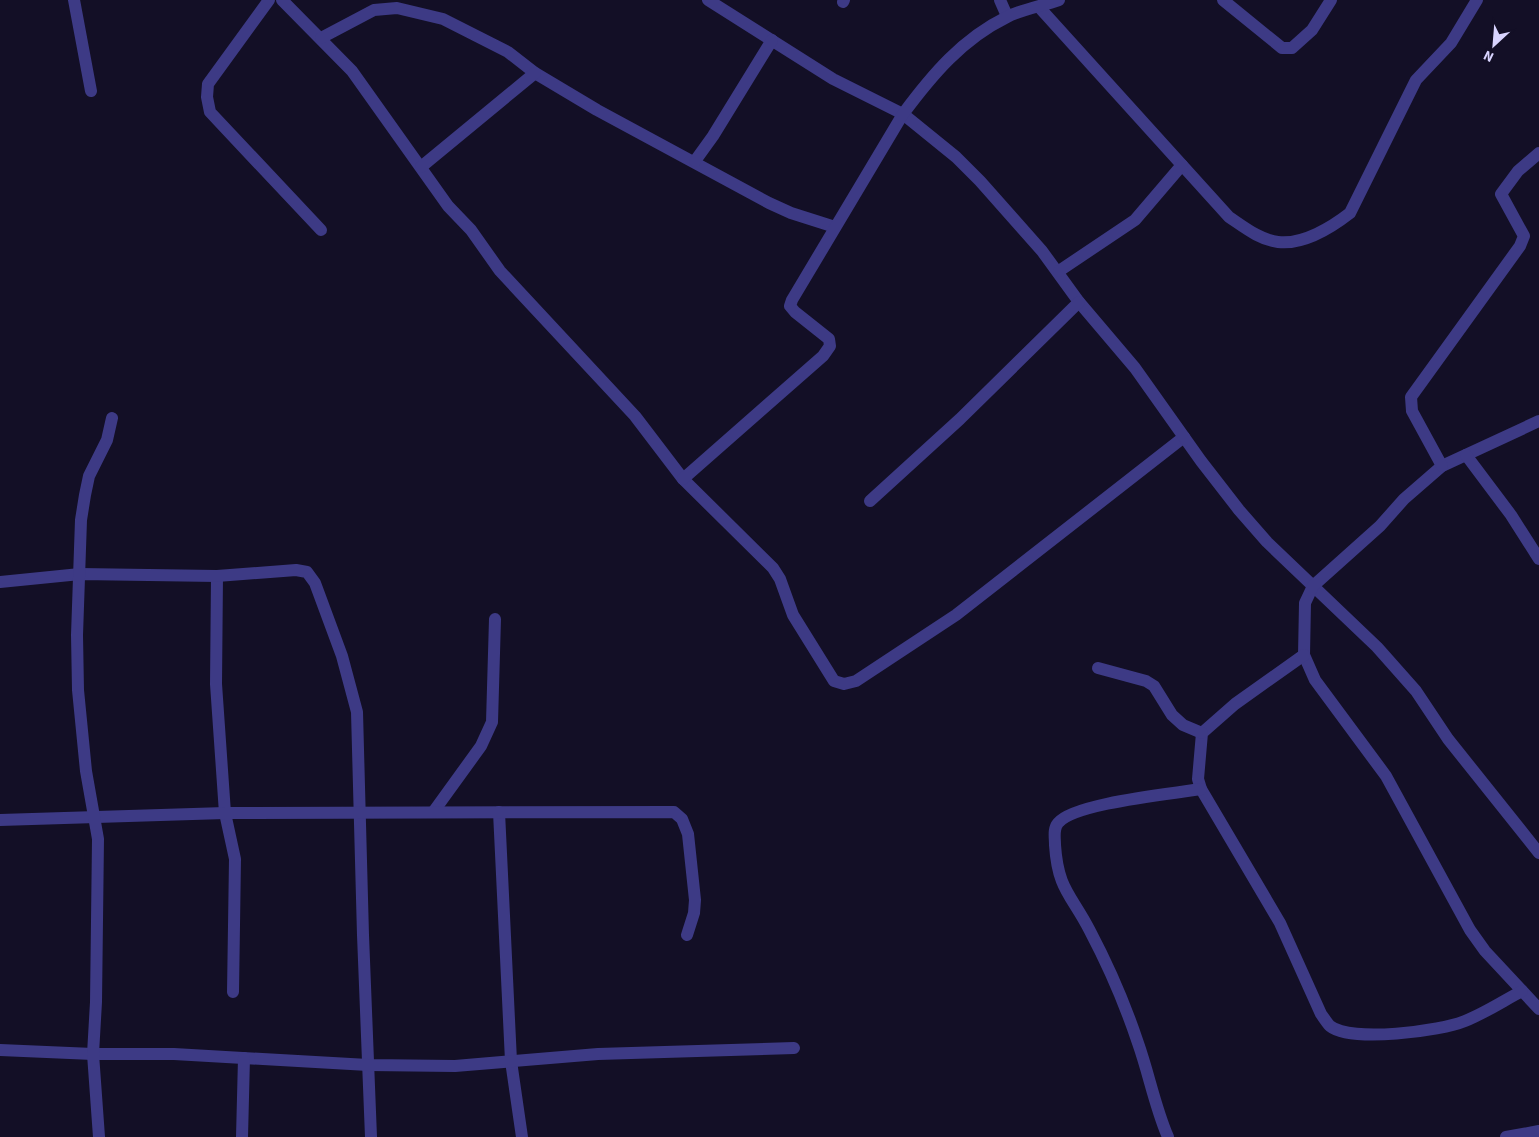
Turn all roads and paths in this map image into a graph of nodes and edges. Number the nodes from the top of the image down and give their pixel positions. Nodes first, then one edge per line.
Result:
1 (74, 0) edge
2 (269, 0) edge
3 (282, 0) edge
4 (708, 0) edge
5 (1000, 0) edge
6 (1059, 0) edge
7 (1223, 0) edge
8 (1331, 0) edge
9 (1478, 0) edge
10 (1039, 7) junction
11 (1007, 16) junction
12 (321, 38) junction
13 (772, 40) junction
14 (535, 73) junction
15 (91, 91) dead end
16 (903, 114) junction
17 (1539, 153) edge
18 (694, 162) junction
19 (1182, 165) junction
20 (421, 166) junction
21 (836, 227) junction
22 (321, 230) dead end
23 (1059, 271) junction
24 (1079, 302) junction
25 (112, 418) dead end
26 (1539, 421) edge
27 (1184, 437) junction
28 (1466, 455) junction
29 (1442, 466) junction
30 (684, 479) junction
31 (870, 501) dead end
32 (1539, 559) edge
33 (80, 574) junction
34 (217, 576) junction
35 (0, 582) edge
36 (1312, 586) junction
37 (495, 619) dead end
38 (1304, 655) junction
39 (1098, 668) dead end
40 (1202, 733) junction
41 (1201, 789) junction
42 (434, 811) junction
43 (499, 812) junction
44 (225, 813) junction
45 (360, 814) junction
46 (94, 817) junction
47 (0, 820) edge
48 (1539, 853) edge
49 (687, 936) dead end
50 (1522, 991) junction
51 (232, 992) dead end
52 (1537, 1003) edge
53 (794, 1048) dead end
54 (0, 1050) edge
55 (93, 1054) junction
56 (244, 1058) junction
57 (511, 1061) junction
58 (368, 1065) junction
59 (1539, 1131) edge
60 (99, 1137) edge
61 (242, 1137) edge
62 (371, 1137) edge
63 (522, 1137) edge
64 (1168, 1137) edge
65 (1506, 1137) edge

1 - 15 street
2 - 22 street
3 - 12 street
4 - 13 street
5 - 11 street
6 - 10 street
7 - 8 street
9 - 19 street
10 - 11 street
10 - 19 street
11 - 16 street
12 - 14 street
12 - 20 street
13 - 16 street
13 - 18 street
14 - 18 street
14 - 20 street
16 - 21 street
16 - 23 street
17 - 29 street
18 - 21 street
19 - 23 street
20 - 30 street
21 - 30 street
23 - 24 street
24 - 27 street
24 - 31 street
25 - 33 street
26 - 28 street
27 - 30 street
27 - 36 street
28 - 29 street
28 - 32 street
29 - 36 street
33 - 34 street
33 - 35 street
33 - 46 street
34 - 44 street
34 - 45 street
36 - 38 street
36 - 48 street
37 - 42 street
38 - 40 street
38 - 50 street
39 - 40 street
40 - 41 street
41 - 50 street
41 - 64 street
42 - 43 street
42 - 45 street
43 - 49 street
43 - 57 street
44 - 45 street
44 - 46 street
44 - 51 street
45 - 58 street
46 - 47 street
46 - 55 street
50 - 52 street
53 - 57 street
54 - 55 street
55 - 56 street
55 - 60 street
56 - 58 street
56 - 61 street
57 - 58 street
57 - 63 street
58 - 62 street
59 - 65 street

